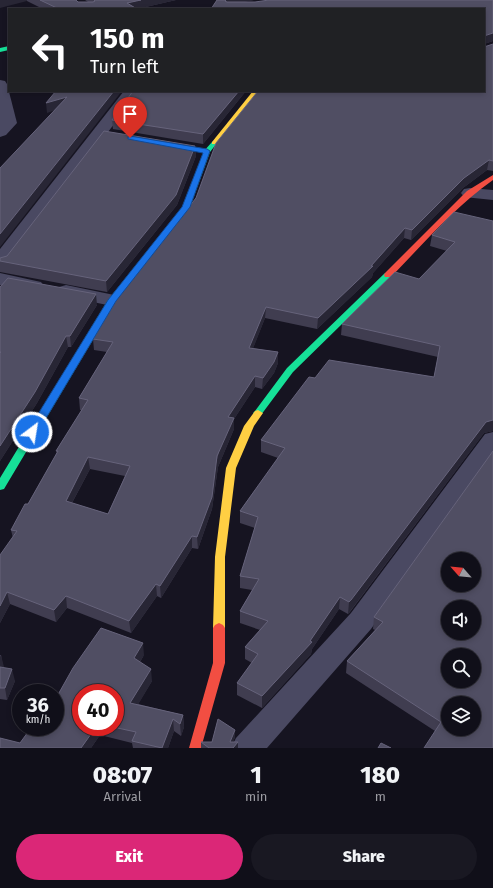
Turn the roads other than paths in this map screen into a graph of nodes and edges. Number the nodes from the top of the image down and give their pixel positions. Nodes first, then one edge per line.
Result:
1 (0, 84) edge
2 (131, 92) edge
3 (255, 92) edge
4 (0, 132) edge
5 (493, 178) edge
6 (470, 193) junction
7 (493, 195) edge
8 (0, 262) edge
9 (0, 279) edge
10 (112, 300) junction
11 (493, 440) edge
12 (0, 486) edge
13 (195, 748) edge
14 (247, 748) edge

1 - 4 street
2 - 8 street
3 - 10 street
5 - 6 street
6 - 7 street
6 - 13 street
9 - 10 street
10 - 12 street
11 - 14 street

